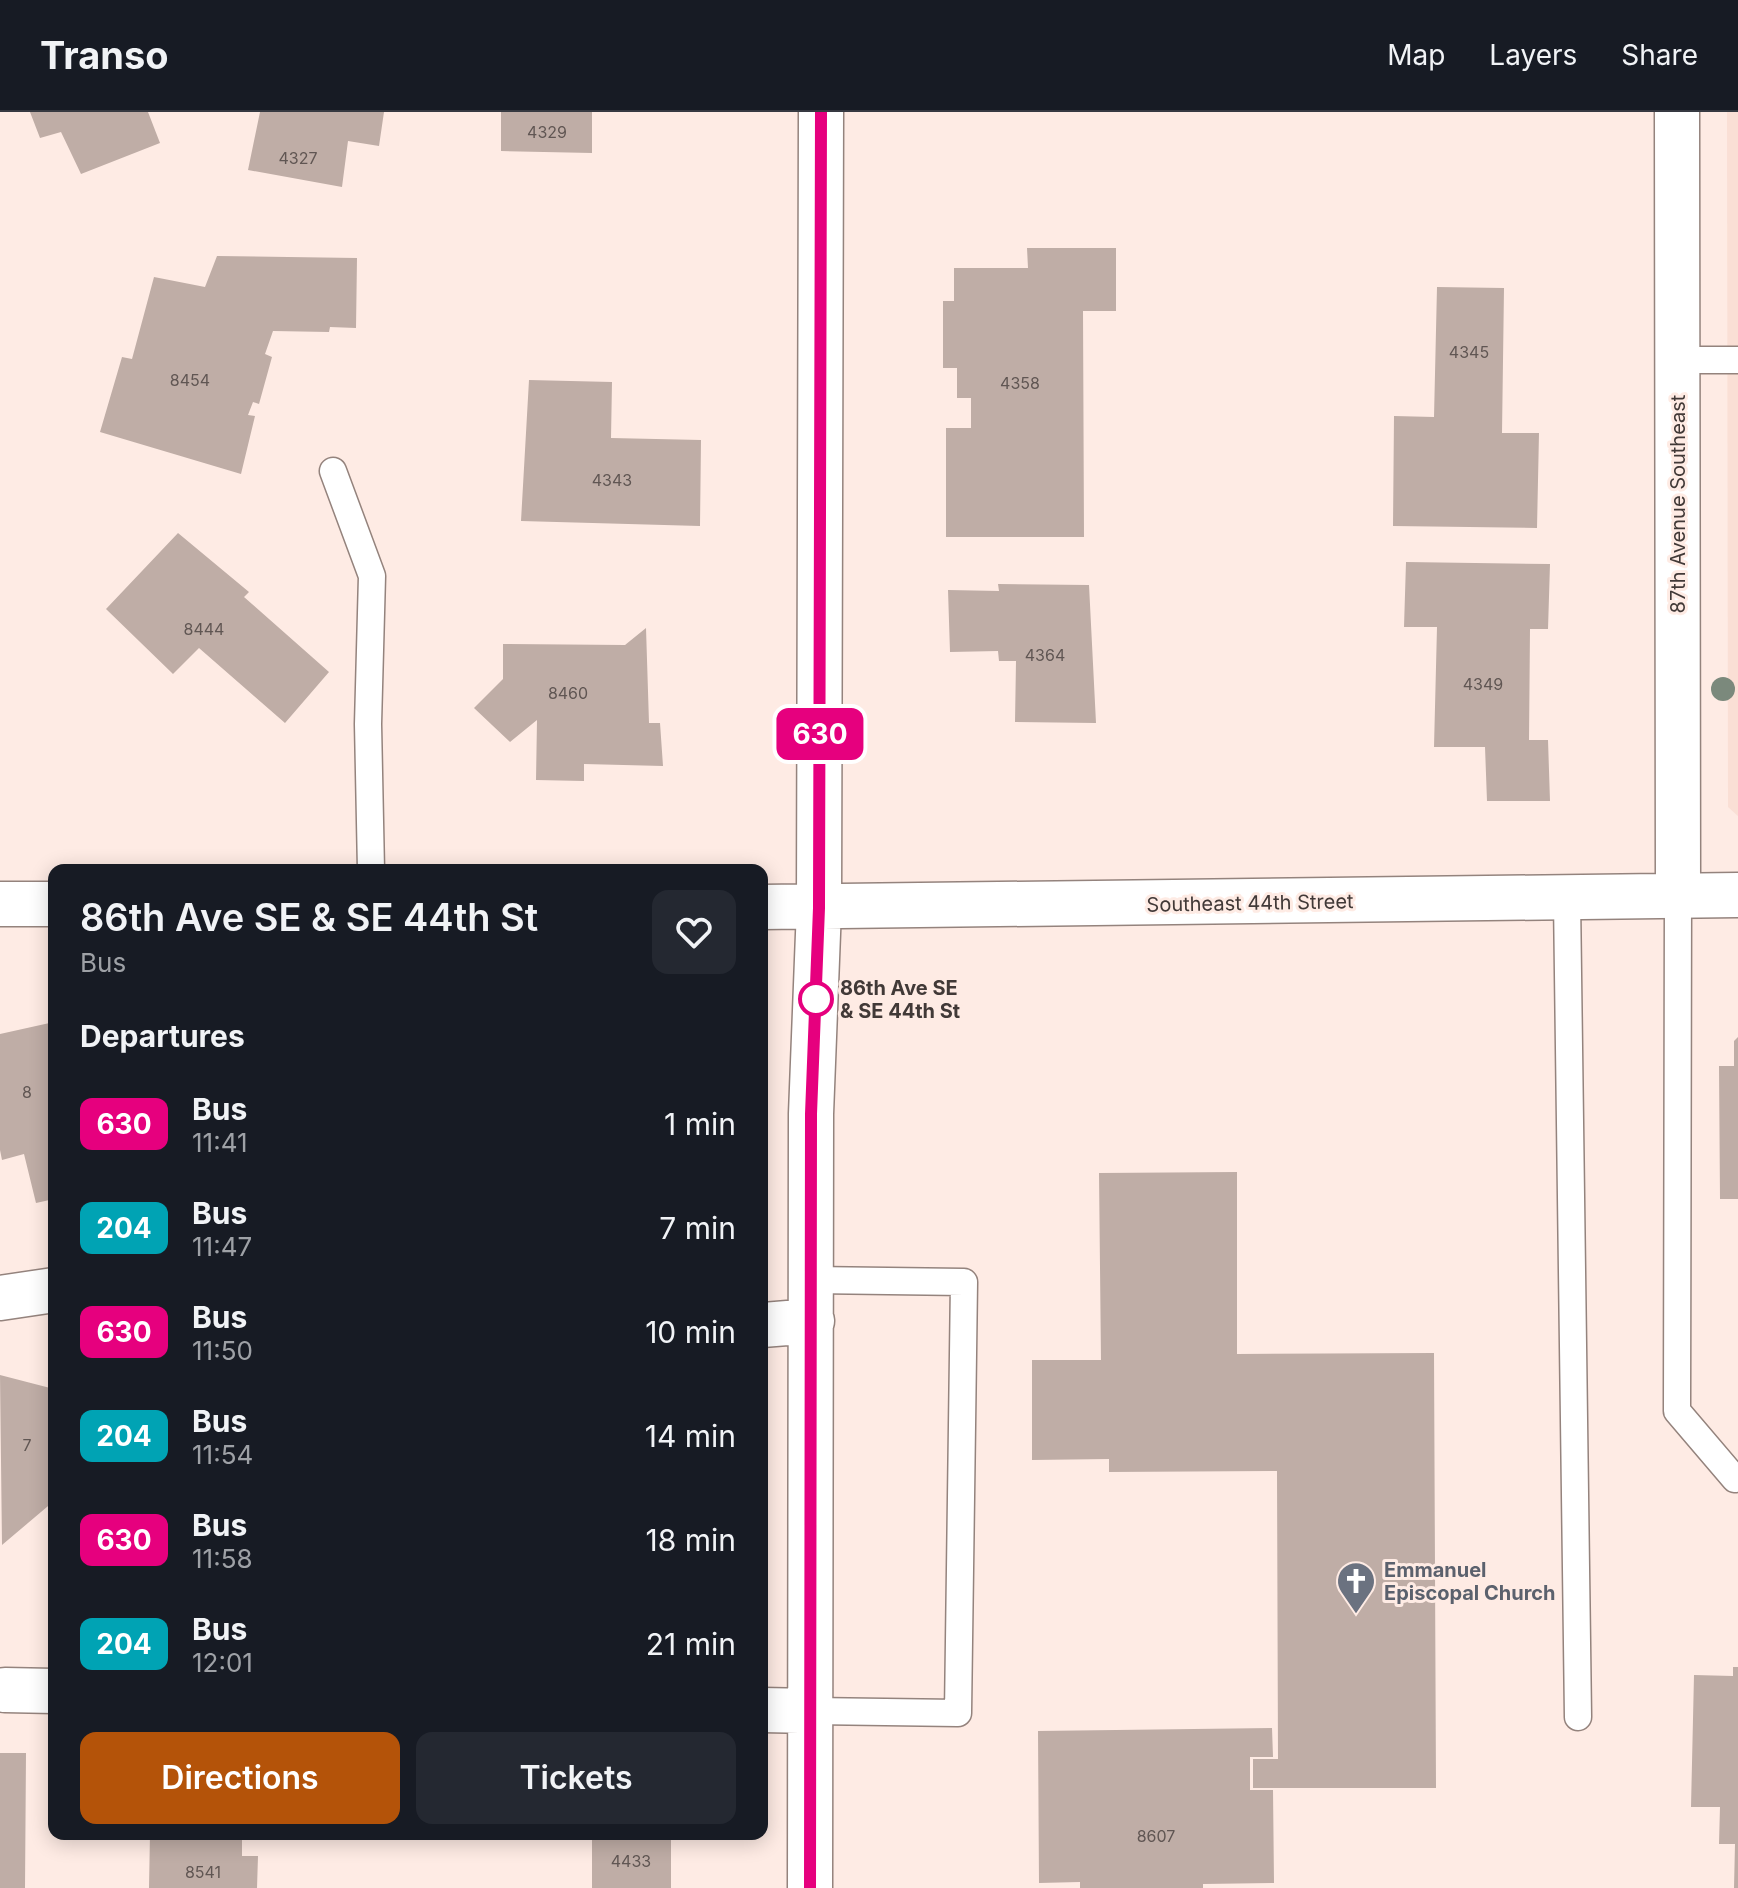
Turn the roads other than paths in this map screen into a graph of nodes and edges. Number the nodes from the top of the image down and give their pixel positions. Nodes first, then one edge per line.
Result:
1 (821, 112) edge
2 (1677, 112) edge
3 (1677, 360) junction
4 (1738, 360) edge
5 (333, 471) dead end
6 (371, 864) edge
7 (1678, 895) junction
8 (1738, 895) edge
9 (1567, 899) junction
10 (0, 904) edge
11 (48, 904) edge
12 (768, 907) edge
13 (819, 908) junction
14 (48, 1291) edge
15 (0, 1298) edge
16 (812, 1300) junction
17 (768, 1322) edge
18 (1735, 1479) dead end
19 (5, 1690) dead end
20 (48, 1691) edge
21 (768, 1710) edge
22 (812, 1711) junction
23 (1578, 1717) dead end
24 (810, 1888) edge

1 - 13 street
2 - 3 street, 87th Avenue Southeast
3 - 4 lane
3 - 7 street, 87th Avenue Southeast
5 - 6 lane
7 - 8 street, Southeast 44th Street
7 - 9 street, Southeast 44th Street
7 - 18 lane
9 - 13 street, Southeast 44th Street
9 - 23 lane
10 - 11 street
12 - 13 street, Southeast 44th Street
13 - 16 street
14 - 15 street
16 - 17 street
16 - 22 street
16 - 22 lane
19 - 20 street
21 - 22 street
22 - 24 street

